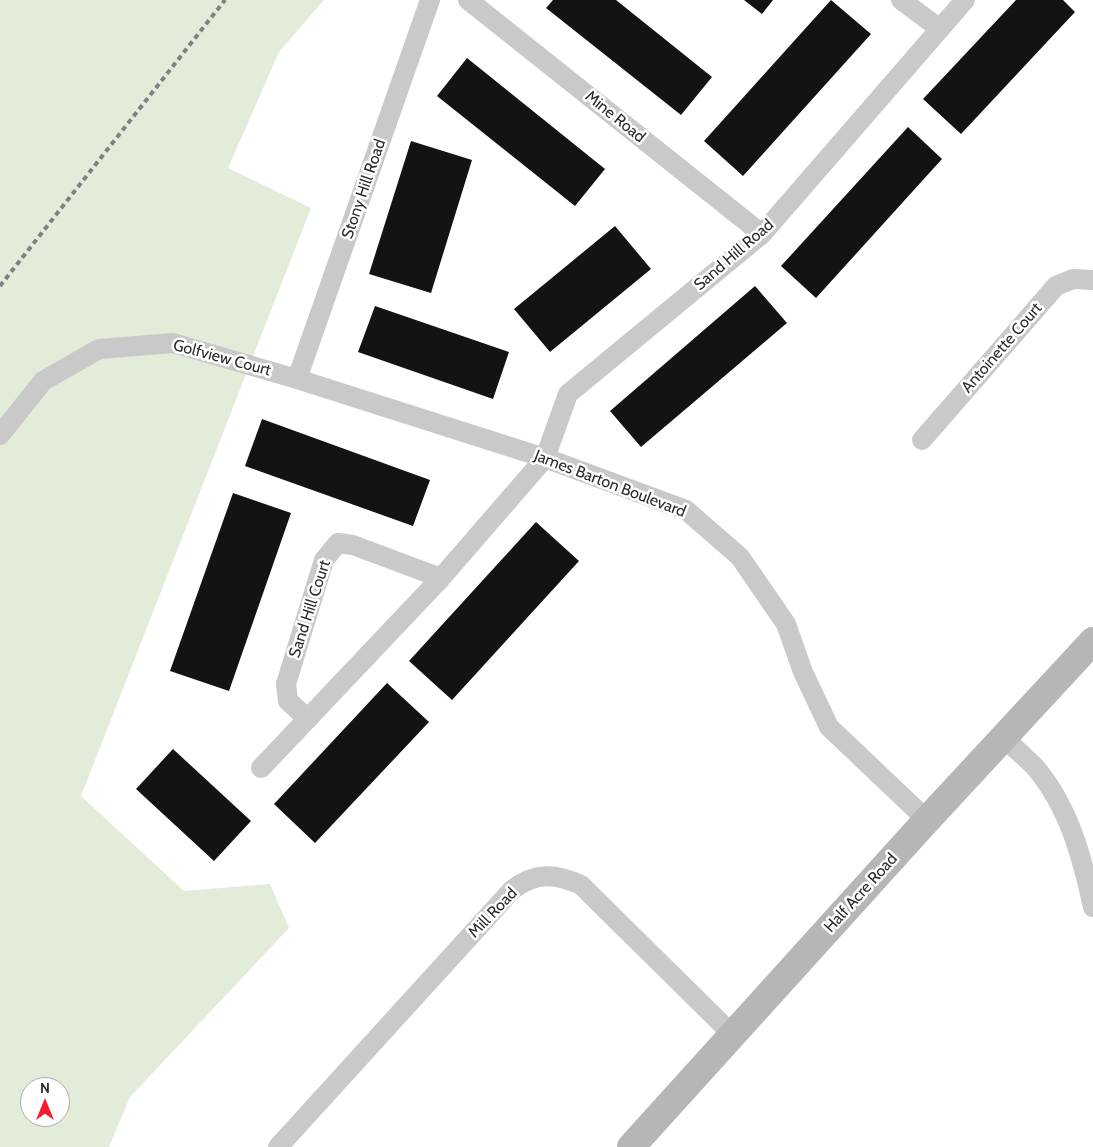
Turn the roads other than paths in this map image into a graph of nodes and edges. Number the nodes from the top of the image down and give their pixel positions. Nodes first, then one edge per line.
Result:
1 (430, 0) edge
2 (468, 0) edge
3 (901, 0) edge
4 (965, 0) edge
5 (940, 29) junction
6 (762, 234) junction
7 (1093, 280) edge
8 (297, 378) junction
9 (0, 435) edge
10 (922, 440) dead end
11 (545, 458) junction
12 (441, 578) junction
13 (1093, 641) edge
14 (308, 718) junction
15 (1004, 738) junction
16 (261, 768) dead end
17 (927, 820) junction
18 (1093, 907) edge
19 (733, 1035) junction
20 (278, 1147) edge
21 (631, 1147) edge

1 - 8 street, Stony Hill Road
2 - 6 street, Mine Road
3 - 5 street
4 - 5 street, Sand Hill Road
5 - 6 street, Sand Hill Road
6 - 11 street, Sand Hill Road
7 - 10 street, Antoinette Court
8 - 9 street, Golfview Court
8 - 11 street, James Barton Boulevard
11 - 12 street
11 - 17 street, James Barton Boulevard
12 - 14 street
12 - 14 street, Sand Hill Court
13 - 15 street, Half Acre Road
14 - 16 street
15 - 17 street, Half Acre Road
15 - 18 street
17 - 19 street, Half Acre Road
19 - 20 street, Mill Road
19 - 21 street, Half Acre Road

